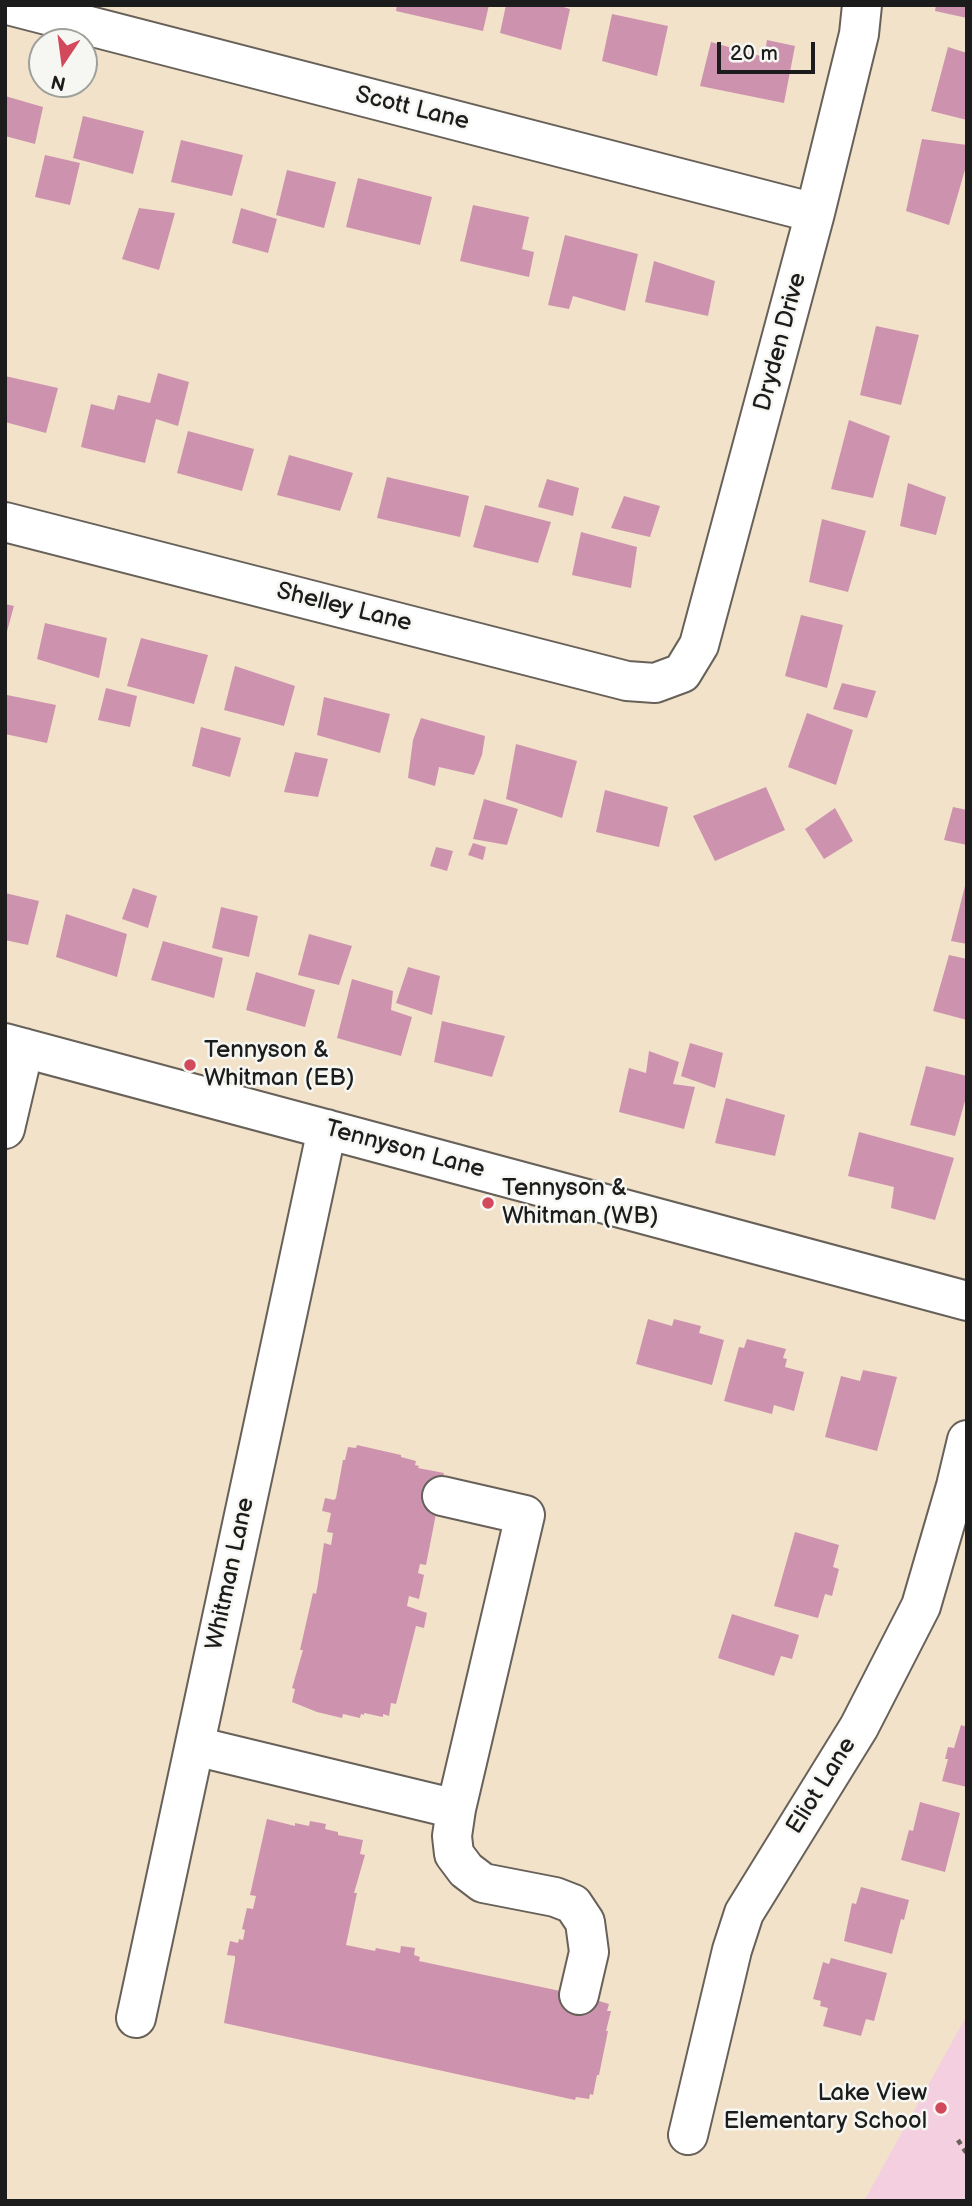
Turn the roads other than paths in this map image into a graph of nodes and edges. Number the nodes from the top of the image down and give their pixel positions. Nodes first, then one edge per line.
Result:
1 (8, 5) edge
2 (862, 5) edge
3 (815, 213) junction
4 (5, 522) edge
5 (682, 673) joint
6 (15, 1046) edge
7 (5, 1129) edge
8 (327, 1129) junction
9 (967, 1301) edge
10 (967, 1440) edge
11 (442, 1496) dead end
12 (194, 1746) junction
13 (456, 1809) junction
14 (579, 1995) dead end
15 (136, 2018) dead end
16 (688, 2135) dead end

1 - 3 street, Scott Lane
2 - 3 street, Dryden Drive
3 - 5 street, Dryden Drive
4 - 5 street, Shelley Lane
6 - 7 street
6 - 8 street, Tennyson Lane
8 - 9 street, Tennyson Lane
8 - 12 street, Whitman Lane
10 - 16 street, Eliot Lane
11 - 13 street
12 - 13 street
12 - 15 street, Whitman Lane
13 - 14 street

